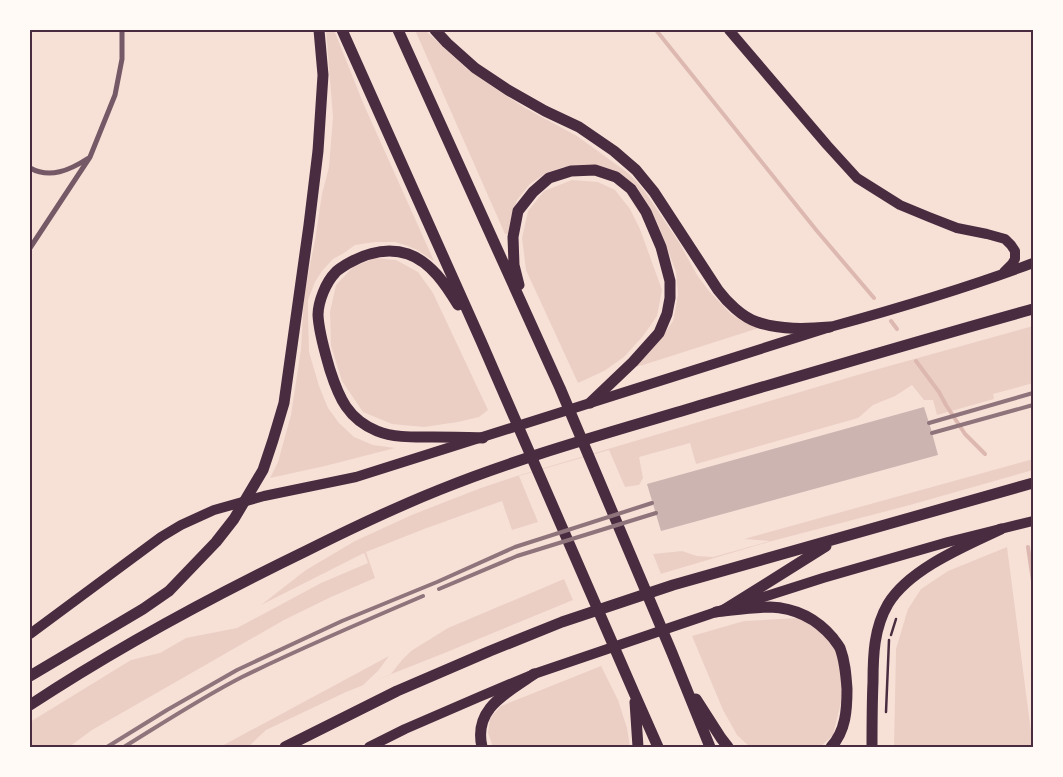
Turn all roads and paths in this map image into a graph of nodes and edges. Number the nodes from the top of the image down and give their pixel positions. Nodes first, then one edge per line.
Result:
1 (122, 30) edge
2 (319, 30) edge
3 (342, 30) edge
4 (398, 30) edge
5 (435, 30) edge
6 (729, 30) edge
7 (90, 157) junction
8 (30, 168) edge
9 (30, 248) edge
10 (1033, 263) edge
11 (1002, 275) junction
12 (1033, 309) edge
13 (526, 314) junction
14 (833, 327) junction
15 (481, 341) junction
16 (590, 404) junction
17 (482, 438) junction
18 (1033, 483) edge
19 (1033, 521) edge
20 (1001, 529) junction
21 (839, 538) junction
22 (720, 611) junction
23 (896, 620) dead end
24 (30, 634) edge
25 (534, 674) junction
26 (681, 674) junction
27 (30, 676) edge
28 (634, 695) junction
29 (30, 705) edge
30 (886, 719) dead end
31 (285, 747) edge
32 (369, 747) edge
33 (482, 747) edge
34 (638, 747) edge
35 (658, 747) edge
36 (710, 747) edge
37 (728, 747) edge
38 (832, 747) edge
39 (872, 747) edge

1 - 7 street
2 - 27 main road
3 - 15 main road
4 - 13 main road
5 - 14 main road
6 - 11 main road
7 - 8 street
7 - 9 street
10 - 11 main road
11 - 14 main road
12 - 29 main road
13 - 16 main road
13 - 26 main road
14 - 16 main road
15 - 17 main road
15 - 28 main road
16 - 17 main road
17 - 24 main road
18 - 21 main road
19 - 20 main road
20 - 22 main road
20 - 39 main road
21 - 22 main road
21 - 31 main road
22 - 25 main road
22 - 38 main road
23 - 30 path
25 - 32 main road
25 - 33 main road
26 - 36 main road
26 - 37 main road
28 - 34 main road
28 - 35 main road

